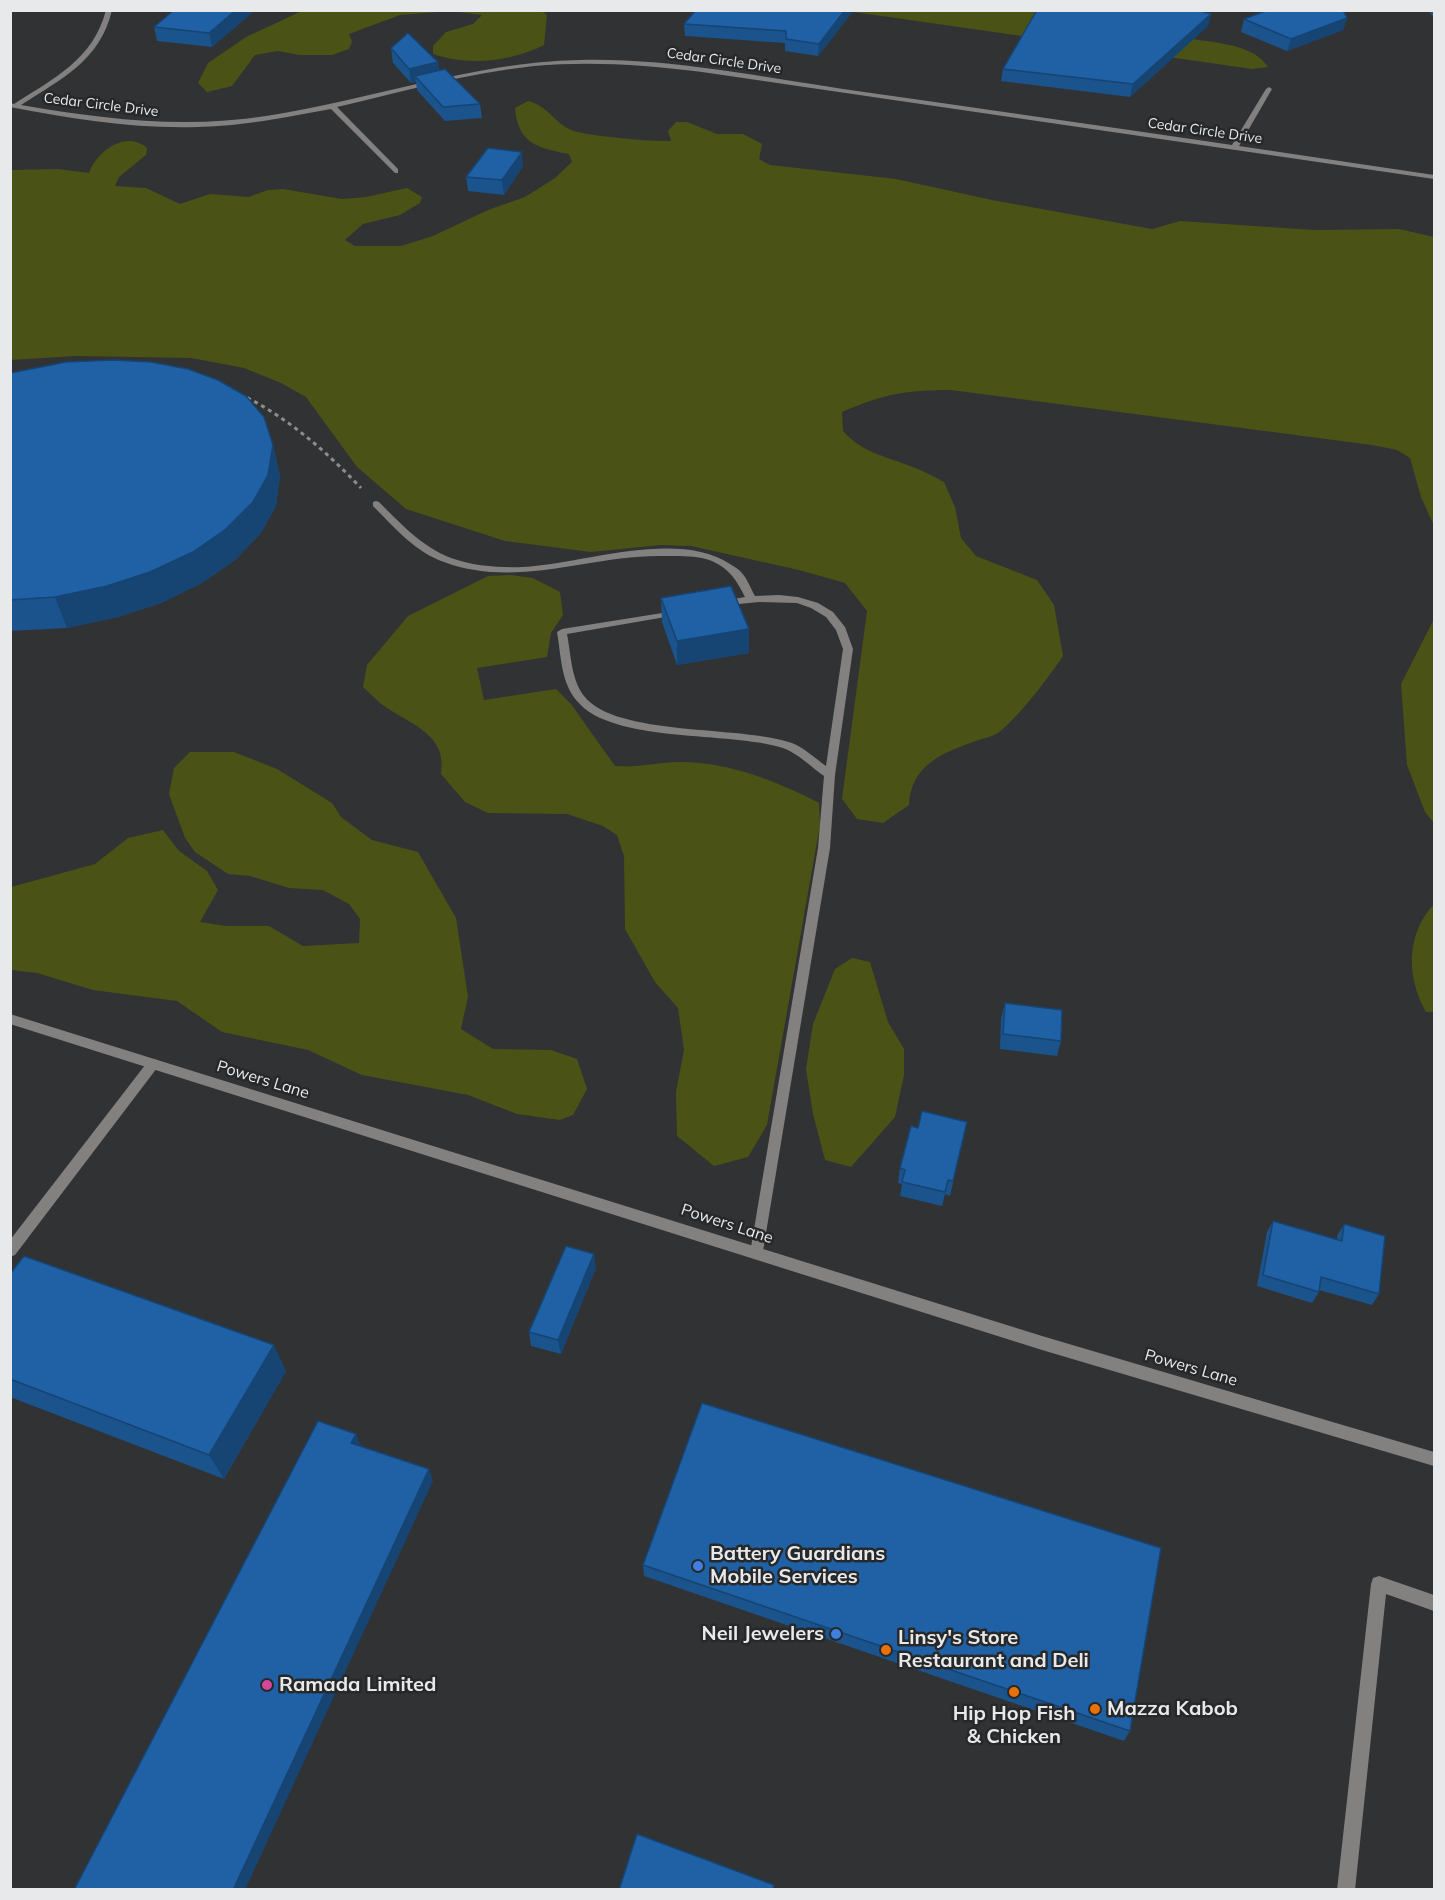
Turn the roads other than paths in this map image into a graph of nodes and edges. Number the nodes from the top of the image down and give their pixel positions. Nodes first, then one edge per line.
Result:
1 (109, 10) edge
2 (1269, 89) dead end
3 (13, 106) edge
4 (332, 106) junction
5 (1234, 148) junction
6 (395, 171) dead end
7 (1434, 177) edge
8 (376, 504) road end
9 (751, 599) junction
10 (707, 607) edge
11 (684, 610) edge
12 (830, 775) junction
13 (10, 1020) edge
14 (153, 1064) junction
15 (10, 1251) edge
16 (758, 1252) junction
17 (1434, 1459) edge
18 (1434, 1603) edge
19 (1346, 1890) edge

1 - 3 street
2 - 5 street
3 - 4 street, Cedar Circle Drive
4 - 5 street, Cedar Circle Drive
4 - 6 street
5 - 7 street, Cedar Circle Drive
8 - 9 street
9 - 10 street
9 - 12 street
11 - 12 street
12 - 16 street
13 - 14 street, Powers Lane
14 - 15 street
14 - 16 street, Powers Lane
16 - 17 street, Powers Lane
18 - 19 street

